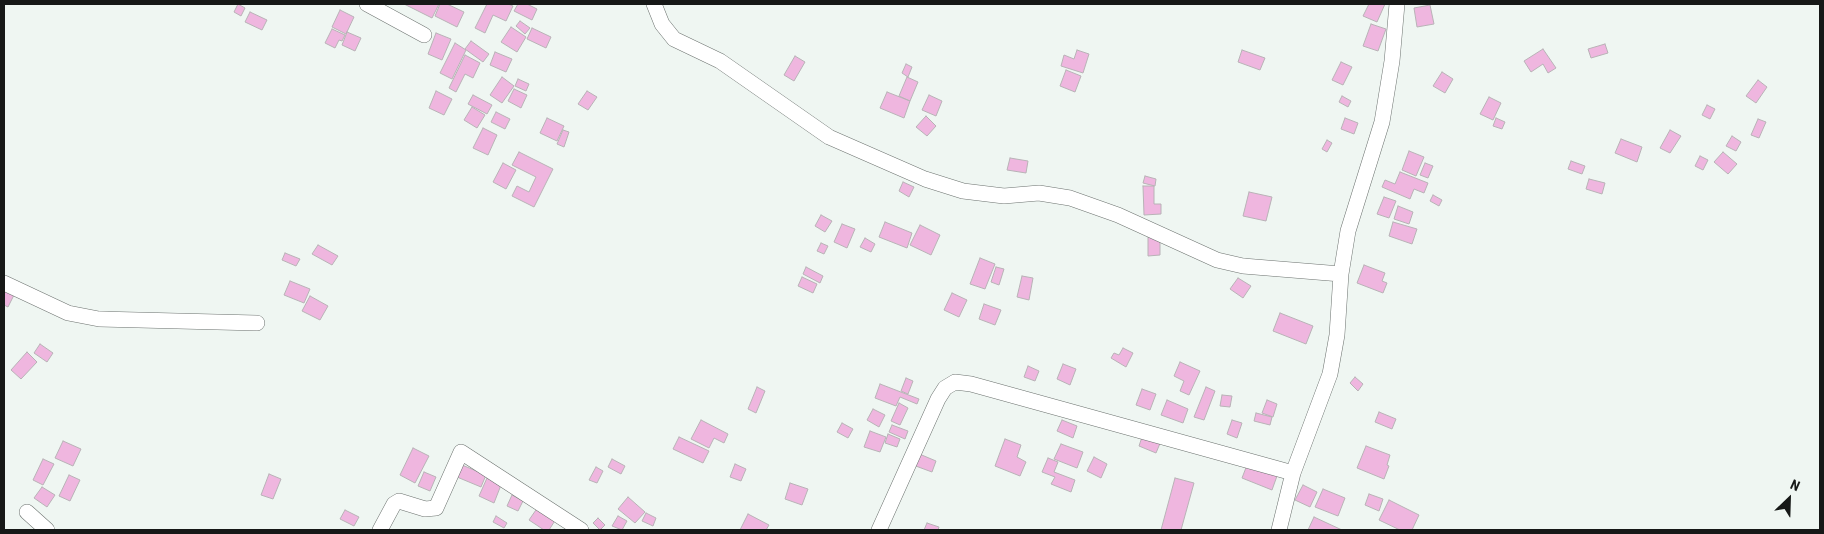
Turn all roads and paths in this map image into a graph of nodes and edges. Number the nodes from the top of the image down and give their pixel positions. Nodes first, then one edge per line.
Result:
1 (366, 4) edge
2 (654, 4) edge
3 (1397, 4) edge
4 (424, 35) dead end
5 (1341, 274) junction
6 (4, 283) edge
7 (257, 323) dead end
8 (1293, 473) junction
9 (27, 512) dead end
10 (47, 530) edge
11 (380, 530) edge
12 (581, 530) edge
13 (879, 530) edge
14 (1279, 530) edge

1 - 4 street
2 - 5 street
3 - 5 street
5 - 8 street
6 - 7 street
8 - 13 street
8 - 14 street
9 - 10 street
11 - 12 street

